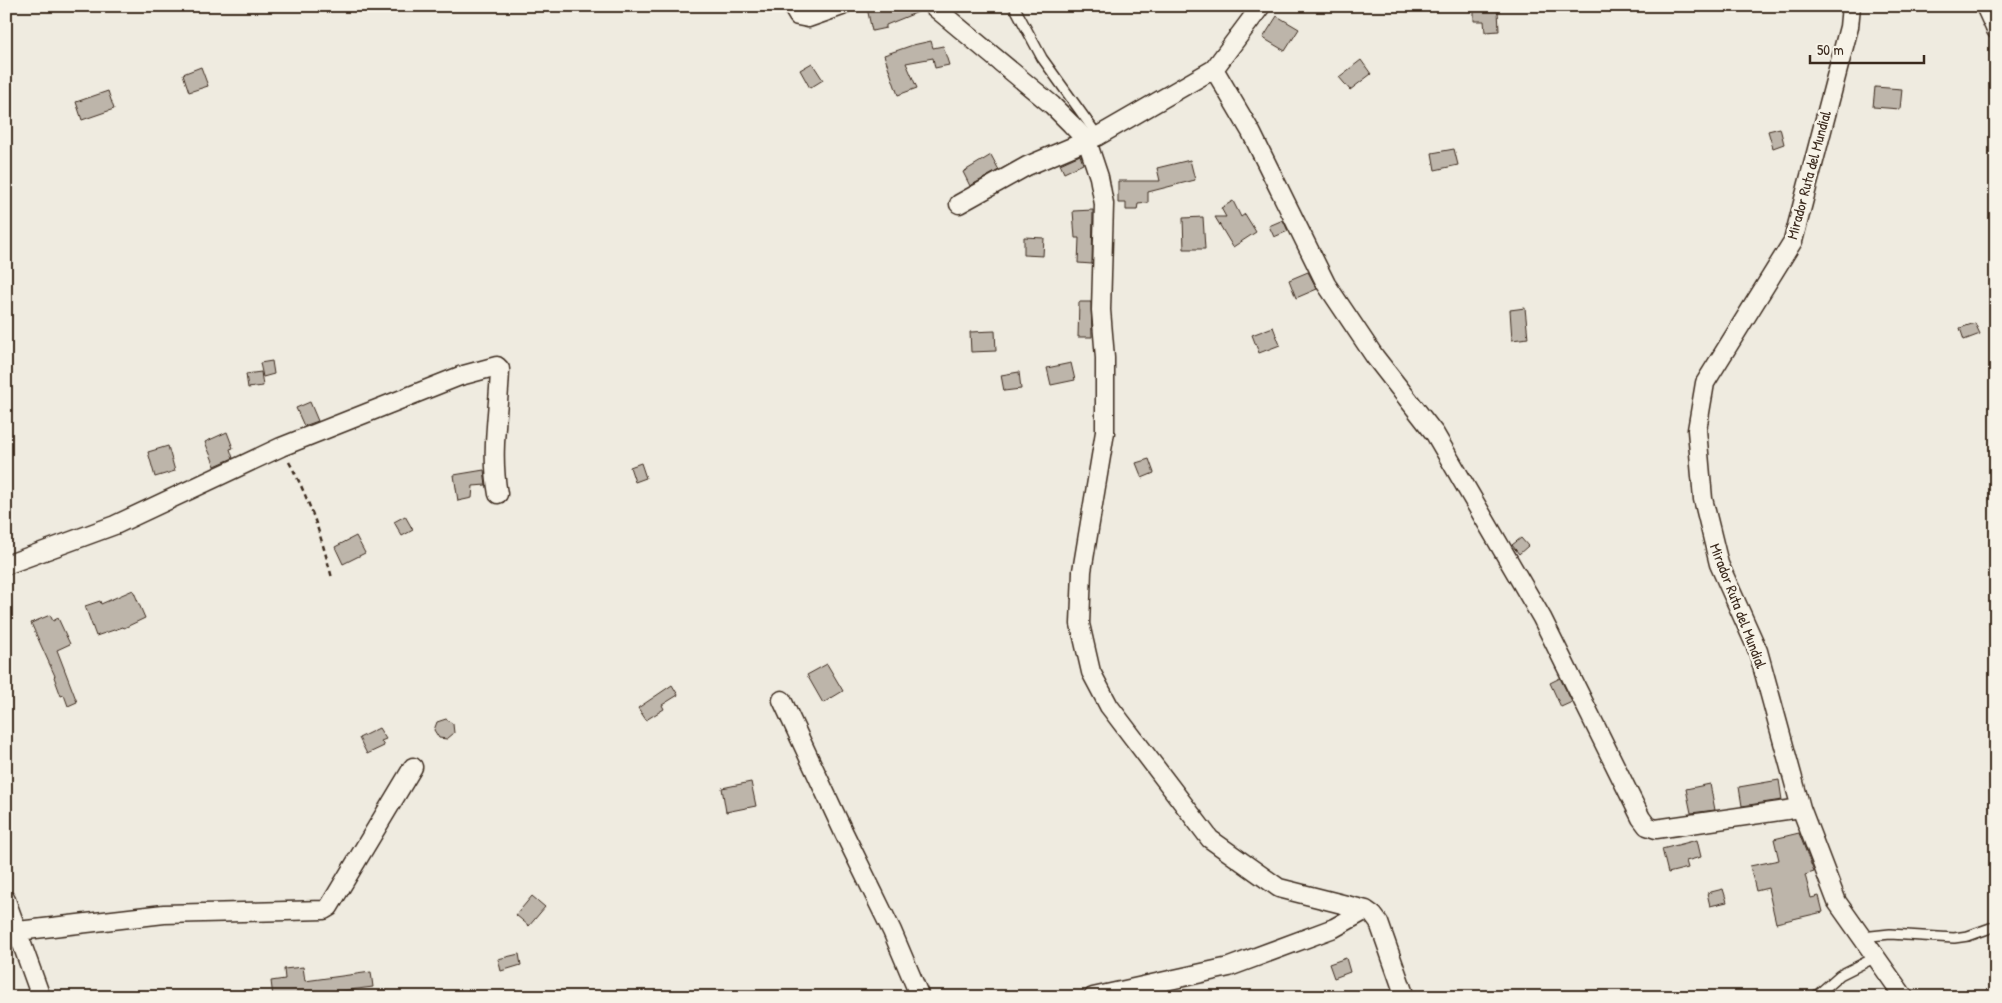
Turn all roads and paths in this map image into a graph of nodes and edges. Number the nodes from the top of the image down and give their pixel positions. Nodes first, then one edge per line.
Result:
1 (792, 6) edge
2 (842, 6) edge
3 (933, 6) edge
4 (1014, 6) edge
5 (1260, 6) edge
6 (1851, 6) edge
7 (1985, 6) edge
8 (1996, 30) edge
9 (1214, 69) junction
10 (1093, 138) junction
11 (959, 204) dead end
12 (281, 447) junction
13 (498, 494) dead end
14 (6, 565) edge
15 (332, 578) dead end
16 (782, 700) dead end
17 (414, 767) dead end
18 (1801, 808) junction
19 (6, 900) edge
20 (1366, 910) junction
21 (1996, 926) edge
22 (18, 930) junction
23 (1862, 936) junction
24 (1876, 958) junction
25 (41, 997) edge
26 (920, 997) edge
27 (1093, 997) edge
28 (1405, 997) edge
29 (1814, 997) edge
30 (1904, 997) edge

1 - 2 street
3 - 10 street
4 - 10 lane
5 - 9 street
6 - 18 street, Mirador Ruta del Mundial
7 - 8 street
9 - 10 street
9 - 18 street
10 - 11 street
10 - 20 street
12 - 13 street
12 - 14 street
12 - 15 path
16 - 26 street
17 - 22 street
18 - 23 street, Mirador Ruta del Mundial
19 - 22 street
20 - 27 street
20 - 28 street
21 - 23 lane
22 - 25 street
23 - 24 street, Mirador Ruta del Mundial
24 - 29 lane
24 - 30 street, Mirador Ruta del Mundial

